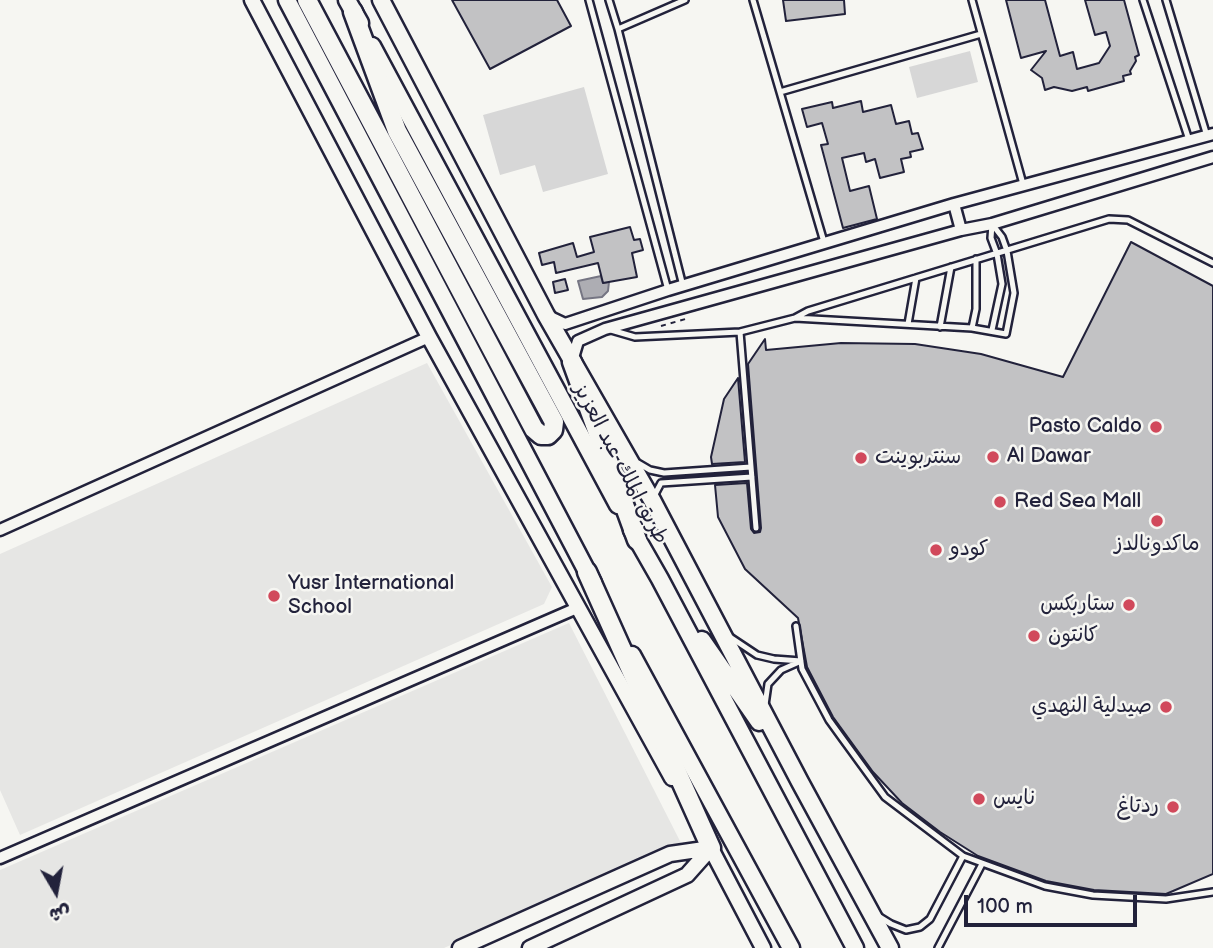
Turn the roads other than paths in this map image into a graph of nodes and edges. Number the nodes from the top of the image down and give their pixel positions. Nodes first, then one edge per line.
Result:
1 (252, 0) edge
2 (287, 0) edge
3 (307, 0) edge
4 (381, 0) edge
5 (589, 0) edge
6 (609, 0) edge
7 (685, 0) edge
8 (753, 0) edge
9 (972, 0) edge
10 (1143, 0) edge
11 (1166, 0) edge
12 (350, 6) edge
13 (618, 29) junction
14 (981, 34) junction
15 (780, 92) junction
16 (1210, 135) edge
17 (1189, 141) junction
18 (1213, 157) edge
19 (1023, 184) junction
20 (954, 204) junction
21 (992, 223) junction
22 (961, 230) junction
23 (824, 243) junction
24 (1007, 251) junction
25 (997, 254) junction
26 (976, 259) junction
27 (1213, 263) edge
28 (951, 267) junction
29 (916, 278) junction
30 (683, 286) junction
31 (668, 290) junction
32 (546, 315) junction
33 (795, 318) junction
34 (908, 324) junction
35 (940, 327) junction
36 (972, 328) junction
37 (605, 329) junction
38 (992, 330) junction
39 (740, 332) junction
40 (429, 337) junction
41 (572, 362) junction
42 (626, 454) junction
43 (751, 467) junction
44 (752, 477) junction
45 (652, 500) junction
46 (756, 528) dead end
47 (0, 530) edge
48 (637, 540) junction
49 (587, 572) junction
50 (660, 579) junction
51 (577, 608) junction
52 (796, 626) dead end
53 (719, 629) junction
54 (802, 661) junction
55 (764, 715) junction
56 (800, 782) junction
57 (711, 848) junction
58 (963, 856) junction
59 (0, 858) edge
60 (982, 864) junction
61 (853, 878) junction
62 (1213, 892) edge
63 (480, 944) edge
64 (460, 948) edge
65 (530, 948) edge
66 (763, 948) edge
67 (791, 948) edge
68 (855, 948) edge
69 (890, 948) edge
70 (938, 948) edge

1 - 40 main road
2 - 49 main road
3 - 12 highway
4 - 32 main road
5 - 31 lane
6 - 13 lane
7 - 13 lane
8 - 15 lane
9 - 14 lane
10 - 17 lane
11 - 16 lane
12 - 48 main road, طريق الملك عبد العزيز
13 - 30 lane
14 - 15 lane
14 - 19 lane
15 - 23 lane
16 - 17 street
17 - 19 street
18 - 21 street
19 - 20 street
20 - 22 street
20 - 23 street
21 - 22 street
21 - 24 lane
21 - 25 lane
22 - 37 street
23 - 30 street
24 - 25 lane
24 - 27 lane
24 - 38 lane
25 - 26 lane
25 - 38 lane
26 - 28 lane
26 - 36 lane
28 - 29 lane
28 - 35 lane
29 - 33 lane
29 - 34 lane
30 - 31 street
31 - 32 street
32 - 41 main road
33 - 34 lane
33 - 39 lane
34 - 35 lane
35 - 36 lane
36 - 38 lane
37 - 39 lane
37 - 41 street
39 - 43 lane
40 - 47 street
40 - 51 main road
41 - 42 main road
41 - 48 highway
42 - 43 lane
42 - 45 main road
43 - 44 lane
44 - 45 lane
44 - 46 lane
45 - 53 main road
48 - 50 main road, طريق الملك عبد العزيز
49 - 57 highway
49 - 67 main road
50 - 56 main road
50 - 68 main road, طريق الملك عبد العزيز
51 - 57 main road
51 - 59 street
52 - 54 lane
53 - 54 lane
53 - 55 main road
54 - 55 lane
54 - 58 lane
55 - 56 main road
56 - 61 main road
57 - 63 main road
57 - 65 main road
57 - 66 main road
58 - 60 lane
58 - 61 lane
60 - 62 lane
60 - 70 lane
61 - 69 main road
63 - 64 main road

